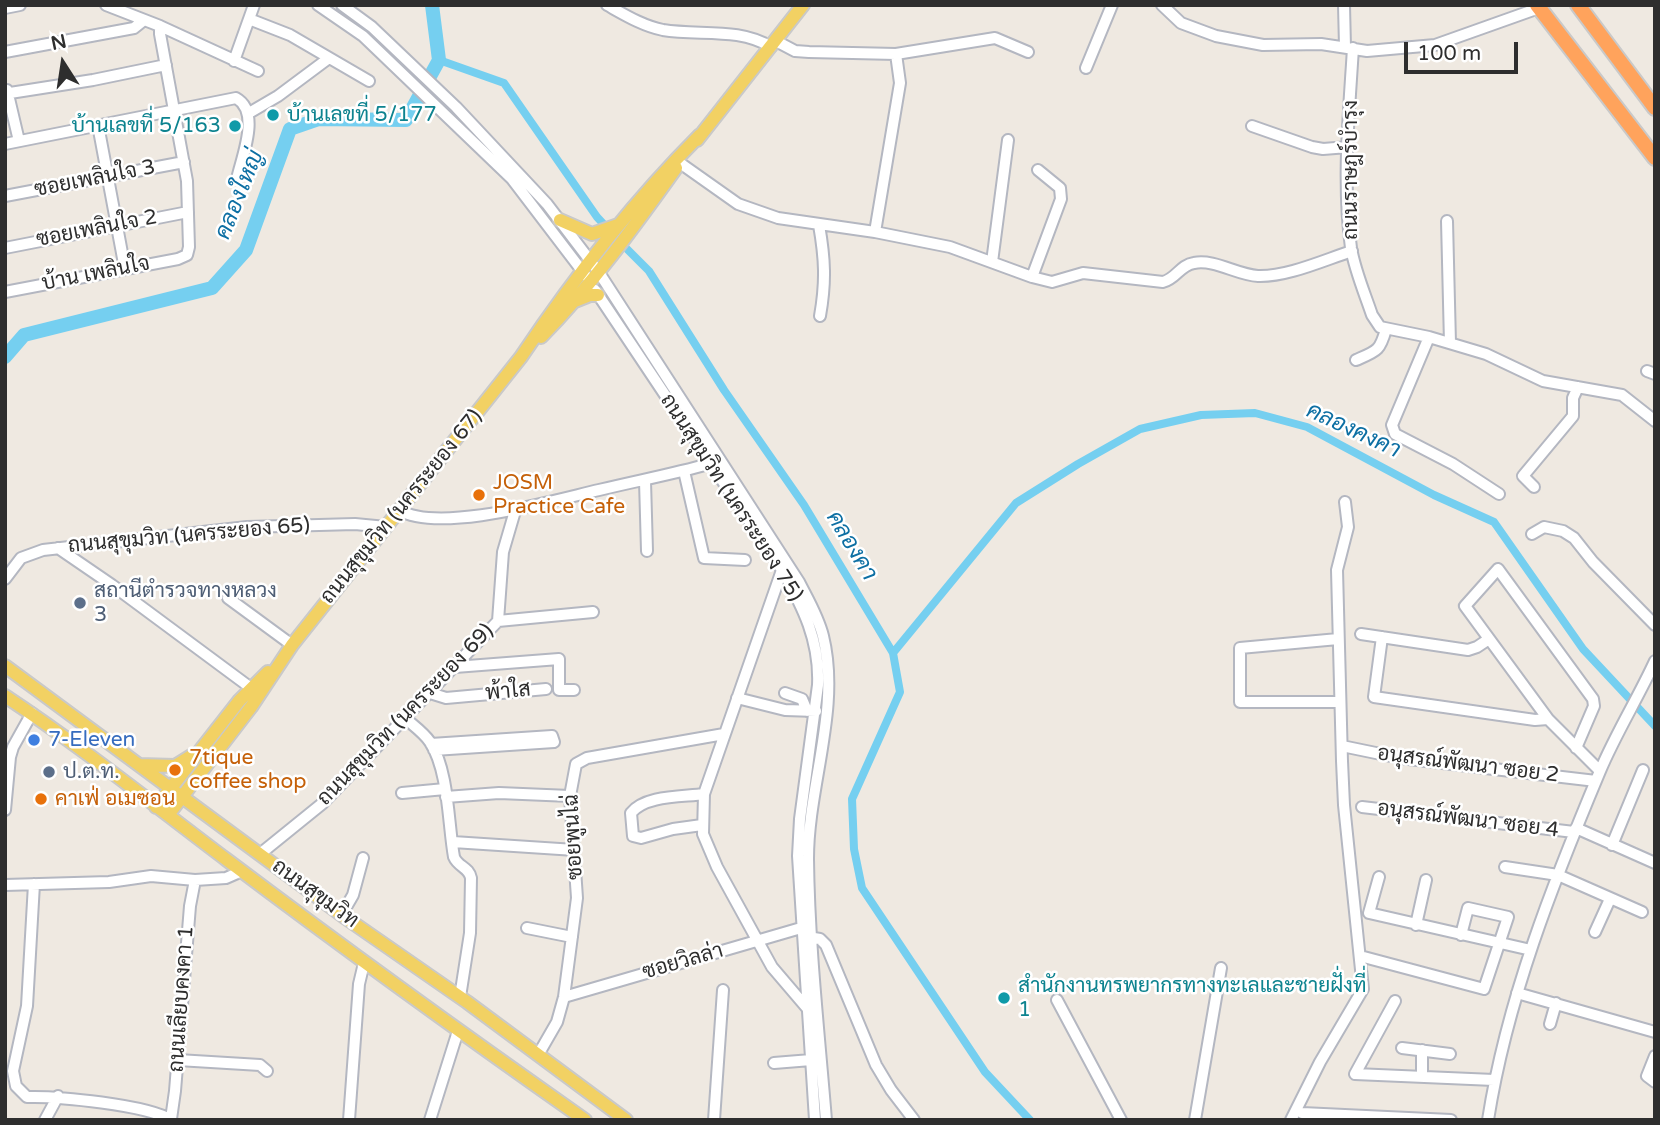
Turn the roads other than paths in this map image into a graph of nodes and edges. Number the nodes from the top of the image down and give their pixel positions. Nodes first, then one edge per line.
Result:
1 (20, 5) edge
2 (106, 5) edge
3 (254, 5) edge
4 (318, 5) edge
5 (342, 5) edge
6 (607, 5) edge
7 (803, 5) edge
8 (1112, 5) edge
9 (1162, 5) edge
10 (1344, 5) edge
11 (1578, 5) edge
12 (1538, 7) edge
13 (5, 8) edge
14 (249, 19) junction
15 (144, 20) junction
16 (160, 26) junction
17 (774, 44) junction
18 (1349, 48) junction
19 (5, 52) edge
20 (1028, 52) dead end
21 (896, 54) junction
22 (329, 58) junction
23 (234, 61) junction
24 (166, 65) junction
25 (1086, 68) dead end
26 (258, 71) dead end
27 (369, 81) dead end
28 (7, 91) edge
29 (1655, 108) edge
30 (174, 109) junction
31 (451, 111) junction
32 (249, 113) junction
33 (98, 125) junction
34 (1252, 127) dead end
35 (700, 135) junction
36 (1008, 140) dead end
37 (19, 141) junction
38 (5, 144) edge
39 (1348, 147) junction
40 (1655, 158) edge
41 (184, 162) junction
42 (680, 163) junction
43 (1038, 170) dead end
44 (107, 176) junction
45 (237, 179) dead end
46 (5, 196) edge
47 (188, 212) junction
48 (635, 215) junction
49 (560, 220) junction
50 (1447, 221) dead end
51 (117, 225) junction
52 (620, 225) junction
53 (819, 225) junction
54 (875, 232) junction
55 (5, 248) edge
56 (1352, 251) junction
57 (606, 252) junction
58 (992, 262) junction
59 (595, 266) junction
60 (125, 269) junction
61 (586, 277) junction
62 (1032, 277) junction
63 (5, 292) edge
64 (598, 295) junction
65 (572, 303) junction
66 (820, 316) dead end
67 (1386, 329) junction
68 (1429, 337) junction
69 (1450, 343) junction
70 (521, 357) junction
71 (1356, 360) dead end
72 (1578, 387) junction
73 (1655, 421) edge
74 (709, 464) junction
75 (684, 471) junction
76 (645, 481) junction
77 (1534, 487) dead end
78 (1499, 494) dead end
79 (1345, 502) dead end
80 (399, 510) junction
81 (515, 511) junction
82 (386, 527) junction
83 (1532, 534) dead end
84 (58, 548) junction
85 (647, 551) dead end
86 (746, 560) dead end
87 (782, 570) junction
88 (5, 579) edge
89 (228, 598) dead end
90 (593, 612) dead end
91 (498, 621) junction
92 (1655, 625) edge
93 (1361, 634) dead end
94 (1382, 637) junction
95 (1338, 639) junction
96 (1489, 639) junction
97 (292, 645) junction
98 (283, 657) junction
99 (1655, 661) edge
100 (5, 666) edge
101 (455, 667) junction
102 (251, 688) junction
103 (546, 689) dead end
104 (574, 690) dead end
105 (430, 692) junction
106 (785, 693) dead end
107 (5, 695) edge
108 (737, 698) junction
109 (1340, 702) junction
110 (812, 711) junction
111 (32, 713) junction
112 (407, 719) junction
113 (1548, 719) junction
114 (723, 734) junction
115 (481, 743) junction
116 (205, 744) junction
117 (1342, 746) junction
118 (433, 747) junction
119 (1576, 748) junction
120 (139, 765) junction
121 (1643, 770) dead end
122 (1598, 776) junction
123 (170, 788) junction
124 (402, 793) dead end
125 (446, 793) junction
126 (704, 794) junction
127 (570, 796) junction
128 (182, 797) junction
129 (156, 807) junction
130 (1362, 807) dead end
131 (5, 810) edge
132 (168, 815) junction
133 (702, 825) junction
134 (1575, 830) junction
135 (453, 842) junction
136 (1612, 845) junction
137 (575, 850) junction
138 (260, 853) junction
139 (363, 858) dead end
140 (1655, 863) edge
141 (1505, 867) dead end
142 (242, 871) junction
143 (1558, 874) junction
144 (1379, 877) dead end
145 (195, 880) junction
146 (1426, 880) dead end
147 (34, 884) junction
148 (5, 885) edge
149 (1610, 899) junction
150 (1642, 912) dead end
151 (342, 914) junction
152 (1416, 925) junction
153 (527, 928) dead end
154 (1595, 932) dead end
155 (805, 934) junction
156 (1461, 934) junction
157 (572, 937) junction
158 (756, 941) junction
159 (1500, 943) junction
160 (1531, 950) junction
161 (1360, 956) junction
162 (364, 963) junction
163 (1221, 968) dead end
164 (723, 990) dead end
165 (1517, 993) junction
166 (565, 996) junction
167 (460, 998) junction
168 (1057, 1000) dead end
169 (1395, 1001) dead end
170 (1556, 1003) junction
171 (807, 1008) junction
172 (1550, 1024) dead end
173 (458, 1031) junction
174 (1655, 1031) edge
175 (1402, 1048) dead end
176 (1422, 1050) junction
177 (1450, 1054) dead end
178 (538, 1055) junction
179 (1655, 1055) edge
180 (178, 1060) junction
181 (811, 1060) junction
182 (774, 1063) dead end
183 (267, 1071) dead end
184 (1422, 1076) junction
185 (1494, 1080) junction
186 (1655, 1082) edge
187 (58, 1096) junction
188 (1302, 1113) dead end
189 (171, 1119) edge
190 (46, 1120) edge
191 (349, 1120) edge
192 (430, 1120) edge
193 (584, 1120) edge
194 (626, 1120) edge
195 (714, 1120) edge
196 (816, 1120) edge
197 (826, 1120) edge
198 (914, 1120) edge
199 (1121, 1120) edge
200 (1195, 1120) edge
201 (1291, 1120) edge
202 (1451, 1120) edge
203 (1488, 1120) edge

1 - 13 street
2 - 15 street
3 - 14 street
4 - 31 street, ถนนสุขุมวิท (นครระยอง 75)
5 - 31 street, ถนนสุขุมวิท (นครระยอง 75)
6 - 17 street
7 - 17 main road
8 - 25 street
9 - 18 street
10 - 18 street, ถนนราษฎร์บำรุง
11 - 29 highway
12 - 18 street
12 - 40 highway
14 - 22 street
14 - 23 street
15 - 16 street
15 - 19 street
16 - 23 street
16 - 24 street
17 - 21 street
17 - 35 main road
18 - 39 street, ถนนราษฎร์บำรุง
20 - 21 street
21 - 54 street
22 - 27 street
22 - 32 street
23 - 26 street
24 - 28 street
24 - 30 street
28 - 37 street
30 - 32 street
30 - 33 street
30 - 41 street
31 - 49 street, ถนนสุขุมวิท (นครระยอง 75)
31 - 61 street, ถนนสุขุมวิท (นครระยอง 75)
32 - 45 street
33 - 37 street
33 - 44 street
34 - 39 street
35 - 42 main road
35 - 48 main road
36 - 58 street
37 - 38 street
39 - 56 street, ถนนราษฎร์บำรุง
41 - 44 street, ซอยเพลินใจ 3
41 - 47 street
42 - 48 main road
42 - 53 street
43 - 62 street
44 - 46 street, ซอยเพลินใจ 3
44 - 51 street
47 - 51 street, ซอยเพลินใจ 2
47 - 60 street, บ้าน เพลินใจ
48 - 52 main road
48 - 57 main road
49 - 52 main road
49 - 59 street, ถนนสุขุมวิท (นครระยอง 75)
50 - 69 street
51 - 55 street, ซอยเพลินใจ 2
51 - 60 street
52 - 57 main road
53 - 54 street
53 - 66 street
54 - 58 street
56 - 62 street
56 - 67 street, ถนนราษฎร์บำรุง
57 - 59 main road, ถนนสุขุมวิท (นครระยอง 67)
58 - 62 street
59 - 61 main road, ถนนสุขุมวิท (นครระยอง 67)
59 - 155 street, ถนนสุขุมวิท (นครระยอง 75)
60 - 63 street, บ้าน เพลินใจ
61 - 64 street, ถนนสุขุมวิท (นครระยอง 75)
61 - 65 main road, ถนนสุขุมวิท (นครระยอง 67)
61 - 70 main road, ถนนสุขุมวิท (นครระยอง 67)
64 - 65 main road
64 - 74 street, ถนนสุขุมวิท (นครระยอง 75)
65 - 70 main road, ถนนสุขุมวิท (นครระยอง 67)
67 - 68 street
67 - 71 street
68 - 69 street
68 - 78 street
69 - 72 street
70 - 80 main road, ถนนสุขุมวิท (นครระยอง 67)
72 - 73 street
72 - 77 street
74 - 75 street
74 - 87 street, ถนนสุขุมวิท (นครระยอง 75)
75 - 76 street
75 - 86 street
76 - 81 street
76 - 85 street
79 - 95 street
80 - 81 street
80 - 82 main road, ถนนสุขุมวิท (นครระยอง 67)
81 - 91 street, ถนนสุขุมวิท (นครระยอง 69)
82 - 84 street, ถนนสุขุมวิท (นครระยอง 65)
82 - 97 main road, ถนนสุขุมวิท (นครระยอง 67)
83 - 92 street
84 - 88 street, ถนนสุขุมวิท (นครระยอง 65)
84 - 102 street
87 - 108 street
87 - 110 street, ถนนสุขุมวิท (นครระยอง 75)
89 - 97 street
90 - 91 street
91 - 101 street, ถนนสุขุมวิท (นครระยอง 69)
93 - 94 street
94 - 96 street
94 - 113 street
95 - 109 street
95 - 109 street
96 - 113 street
96 - 119 street
97 - 98 main road, ถนนสุขุมวิท (นครระยอง 67)
98 - 102 main road, ถนนสุขุมวิท (นครระยอง 67)
98 - 128 main road, ถนนสุขุมวิท (นครระยอง 67)
99 - 122 street
100 - 120 main road, ถนนสุขุมวิท
101 - 104 street
101 - 105 street, ถนนสุขุมวิท (นครระยอง 69)
102 - 116 main road, ถนนสุขุมวิท (นครระยอง 67)
103 - 105 street, พ้าใส
105 - 112 street, ถนนสุขุมวิท (นครระยอง 69)
106 - 110 street
107 - 111 main road, ถนนสุขุมวิท
108 - 110 street
108 - 114 street
109 - 117 street
110 - 155 street, ถนนสุขุมวิท (นครระยอง 75)
111 - 129 main road, ถนนสุขุมวิท
111 - 131 street
112 - 118 street
112 - 138 street, ถนนสุขุมวิท (นครระยอง 69)
113 - 119 street
114 - 126 street
114 - 127 street, ซอยพูนไฉ่
115 - 115 street
115 - 118 street
116 - 120 main road
116 - 123 main road, ถนนสุขุมวิท (นครระยอง 67)
117 - 122 street, อนุสรณ์พัฒนา ซอย 2
117 - 161 street
118 - 125 street
119 - 122 street
120 - 123 main road, ถนนสุขุมวิท
121 - 136 street
122 - 134 street
123 - 128 main road, ถนนสุขุมวิท
123 - 129 main road, ถนนสุขุมวิท (นครระยอง 67)
124 - 125 street
125 - 127 street
125 - 135 street
126 - 133 street
126 - 133 street
127 - 137 street, ซอยพูนไฉ่
128 - 132 main road, ถนนสุขุมวิท (นครระยอง 67)
128 - 138 main road, ถนนสุขุมวิท
129 - 132 main road, ถนนสุขุมวิท
130 - 134 street, อนุสรณ์พัฒนา ซอย 4
132 - 142 main road, ถนนสุขุมวิท
133 - 158 street
134 - 136 street, อนุสรณ์พัฒนา ซอย 4
134 - 143 street
135 - 137 street
135 - 167 street
136 - 140 street, อนุสรณ์พัฒนา ซอย 4
137 - 157 street, ซอยพูนไฉ่
138 - 151 main road, ถนนสุขุมวิท
139 - 151 street
141 - 143 street
142 - 145 street
142 - 162 main road, ถนนสุขุมวิท
143 - 149 street
143 - 160 street
144 - 152 street
145 - 147 street
145 - 180 street, ถนนเลียบคงคา 1
146 - 152 street
147 - 148 street
147 - 187 street
149 - 150 street
149 - 154 street
151 - 167 main road, ถนนสุขุมวิท
152 - 156 street
153 - 157 street
155 - 158 street, ซอยวิลล่า
155 - 171 street, ถนนสุขุมวิท (นครระยอง 75)
155 - 197 street, ถนนสุขุมวิท (นครระยอง 75)
155 - 198 street
156 - 159 street
156 - 159 street
157 - 166 street, ซอยพูนไฉ่
158 - 166 street, ซอยวิลล่า
158 - 171 street
159 - 160 street
159 - 161 street
160 - 165 street
161 - 201 street
162 - 173 main road, ถนนสุขุมวิท
162 - 191 street
163 - 200 street
164 - 195 street
165 - 170 street
165 - 185 street
166 - 178 street, ซอยพูนไฉ่
167 - 178 main road, ถนนสุขุมวิท
168 - 199 street
169 - 184 street
170 - 172 street
170 - 174 street
171 - 181 street, ถนนสุขุมวิท (นครระยอง 75)
173 - 192 street
173 - 193 main road, ถนนสุขุมวิท
175 - 176 street
176 - 177 street
176 - 184 street
178 - 194 main road, ถนนสุขุมวิท
179 - 186 street
180 - 183 street
180 - 189 street, ถนนเลียบคงคา 1
181 - 182 street
181 - 196 street, ถนนสุขุมวิท (นครระยอง 75)
184 - 185 street
185 - 203 street
187 - 189 street
187 - 190 street
188 - 202 street

